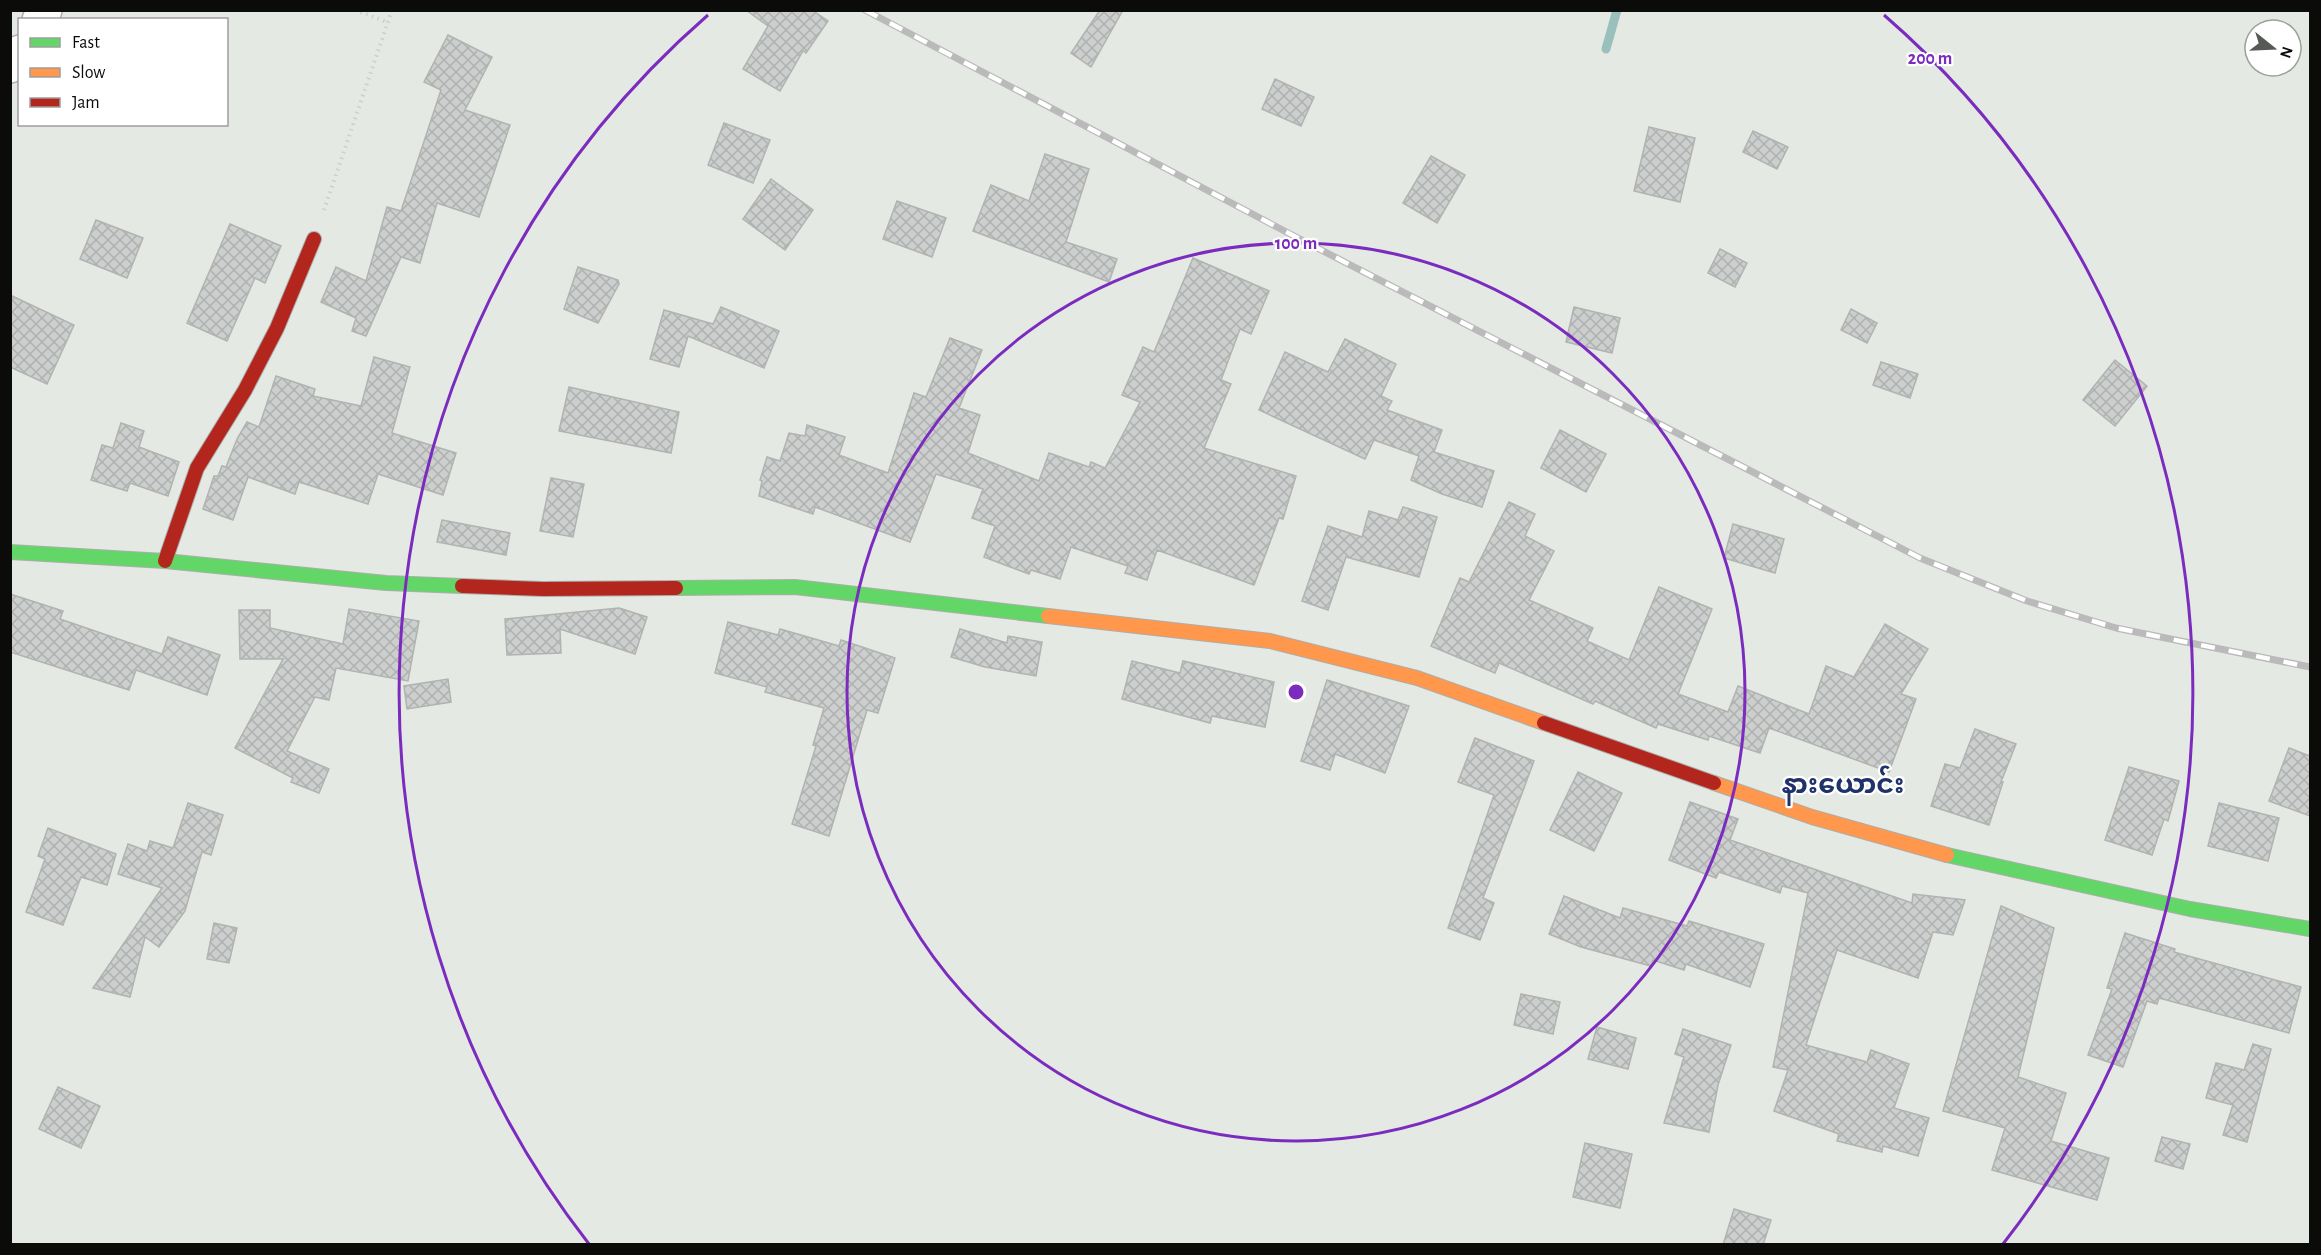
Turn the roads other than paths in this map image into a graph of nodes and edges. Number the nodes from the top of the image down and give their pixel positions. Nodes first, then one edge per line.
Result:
1 (314, 239) road end
2 (10, 552) edge
3 (165, 561) junction
4 (2310, 929) edge

1 - 3 main road
2 - 3 main road
3 - 4 main road

